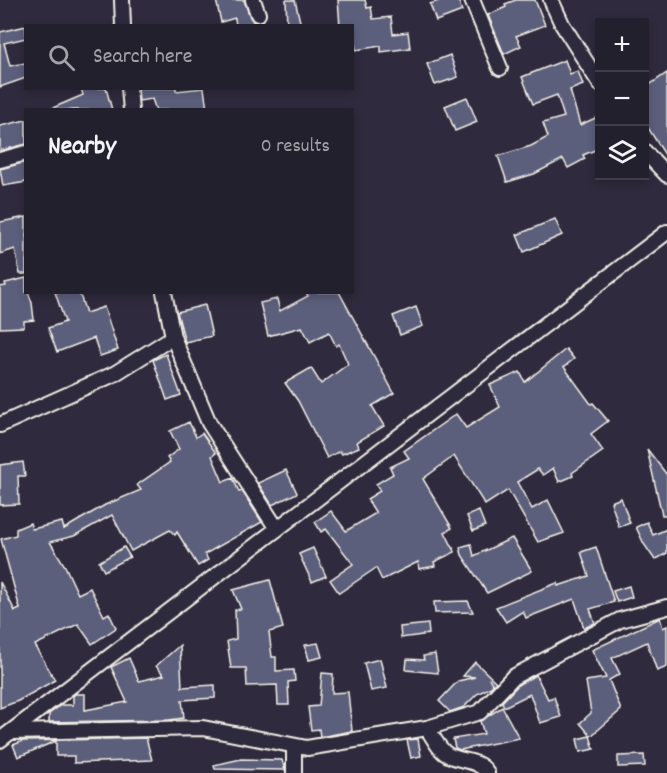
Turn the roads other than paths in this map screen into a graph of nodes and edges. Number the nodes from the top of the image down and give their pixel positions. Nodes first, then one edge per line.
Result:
1 (122, 0) edge
2 (253, 0) edge
3 (472, 0) edge
4 (551, 0) edge
5 (258, 14) dead end
6 (123, 24) edge
7 (500, 68) dead end
8 (595, 76) edge
9 (129, 90) edge
10 (131, 108) edge
11 (24, 154) edge
12 (649, 155) edge
13 (0, 160) edge
14 (667, 175) edge
15 (667, 232) edge
16 (164, 294) edge
17 (173, 337) junction
18 (0, 425) edge
19 (277, 529) junction
20 (667, 607) edge
21 (427, 728) junction
22 (12, 732) junction
23 (0, 740) edge
24 (294, 747) junction
25 (294, 773) edge
26 (487, 773) edge

1 - 6 street
2 - 5 street
3 - 7 street
4 - 8 street
9 - 10 street
11 - 13 street
12 - 14 street
15 - 19 street
16 - 17 street
17 - 18 street
17 - 19 street
19 - 22 street
20 - 21 street
21 - 24 street
21 - 26 street
22 - 23 street
22 - 24 street
24 - 25 street

